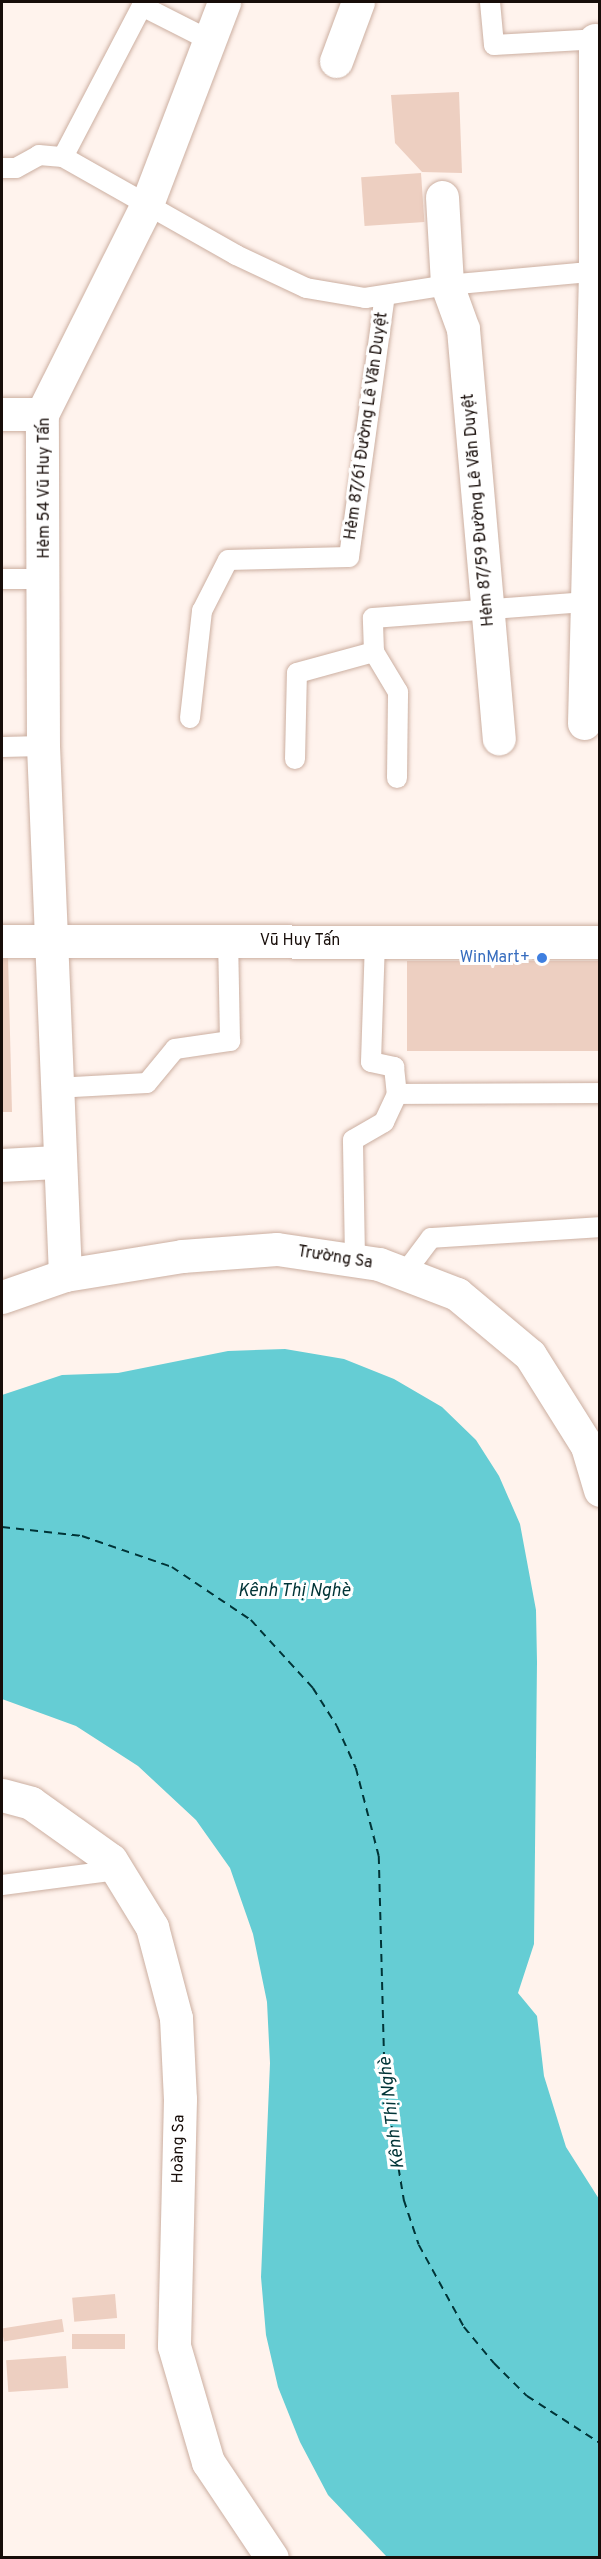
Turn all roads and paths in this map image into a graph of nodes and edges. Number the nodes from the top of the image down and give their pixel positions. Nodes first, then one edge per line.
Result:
1 (224, 2) edge
2 (358, 2) edge
3 (490, 2) edge
4 (143, 4) edge
5 (207, 39) junction
6 (597, 39) edge
7 (336, 61) dead end
8 (63, 158) junction
9 (2, 168) edge
10 (442, 197) dead end
11 (147, 204) junction
12 (597, 271) edge
13 (447, 285) junction
14 (385, 295) junction
15 (2, 414) edge
16 (42, 414) junction
17 (2, 579) edge
18 (45, 579) junction
19 (593, 602) edge
20 (487, 609) junction
21 (374, 652) junction
22 (190, 718) dead end
23 (584, 723) dead end
24 (499, 738) dead end
25 (43, 746) junction
26 (2, 747) edge
27 (295, 759) dead end
28 (397, 778) dead end
29 (2, 941) edge
30 (50, 941) junction
31 (228, 941) junction
32 (375, 941) junction
33 (600, 942) edge
34 (55, 1088) junction
35 (600, 1093) edge
36 (396, 1094) junction
37 (58, 1162) junction
38 (2, 1165) edge
39 (600, 1227) edge
40 (355, 1258) junction
41 (404, 1274) junction
42 (64, 1275) junction
43 (2, 1297) edge
44 (595, 1456) edge
45 (600, 1490) edge
46 (2, 1795) edge
47 (117, 1870) junction
48 (2, 1885) edge
49 (272, 2558) edge

1 - 5 street, Hẻm 54 Vũ Huy Tấn
2 - 7 street
3 - 6 lane
4 - 5 lane
4 - 8 lane
5 - 11 street, Hẻm 54 Vũ Huy Tấn
6 - 12 street
8 - 9 lane
8 - 11 lane
10 - 13 street, Hẻm 87/59 Đường Lê Văn Duyệt
11 - 14 lane
11 - 16 street, Hẻm 54 Vũ Huy Tấn
12 - 13 lane
12 - 19 street
13 - 14 lane
13 - 20 street, Hẻm 87/59 Đường Lê Văn Duyệt
14 - 22 lane, Hẻm 87/61 Đường Lê Văn Duyệt
15 - 16 street
16 - 18 street, Hẻm 54 Vũ Huy Tấn
17 - 18 lane
18 - 25 street, Hẻm 54 Vũ Huy Tấn
19 - 20 lane
19 - 23 street
20 - 21 lane
20 - 24 street, Hẻm 87/59 Đường Lê Văn Duyệt
21 - 27 lane
21 - 28 lane
25 - 26 lane
25 - 30 street, Hẻm 54 Vũ Huy Tấn
29 - 30 street, Vũ Huy Tấn
30 - 31 street, Vũ Huy Tấn
30 - 34 street, Hẻm 54 Vũ Huy Tấn
31 - 32 street, Vũ Huy Tấn
31 - 34 lane
32 - 33 street, Vũ Huy Tấn
32 - 36 lane
34 - 37 street, Hẻm 54 Vũ Huy Tấn
35 - 36 lane
36 - 40 lane
37 - 38 street
37 - 42 street, Hẻm 54 Vũ Huy Tấn
39 - 41 lane
40 - 41 street, Trường Sa
40 - 42 street, Trường Sa
41 - 44 street, Trường Sa
42 - 43 street, Trường Sa
44 - 45 street, Trường Sa
46 - 47 street, Hoàng Sa
47 - 48 lane
47 - 49 street, Hoàng Sa

